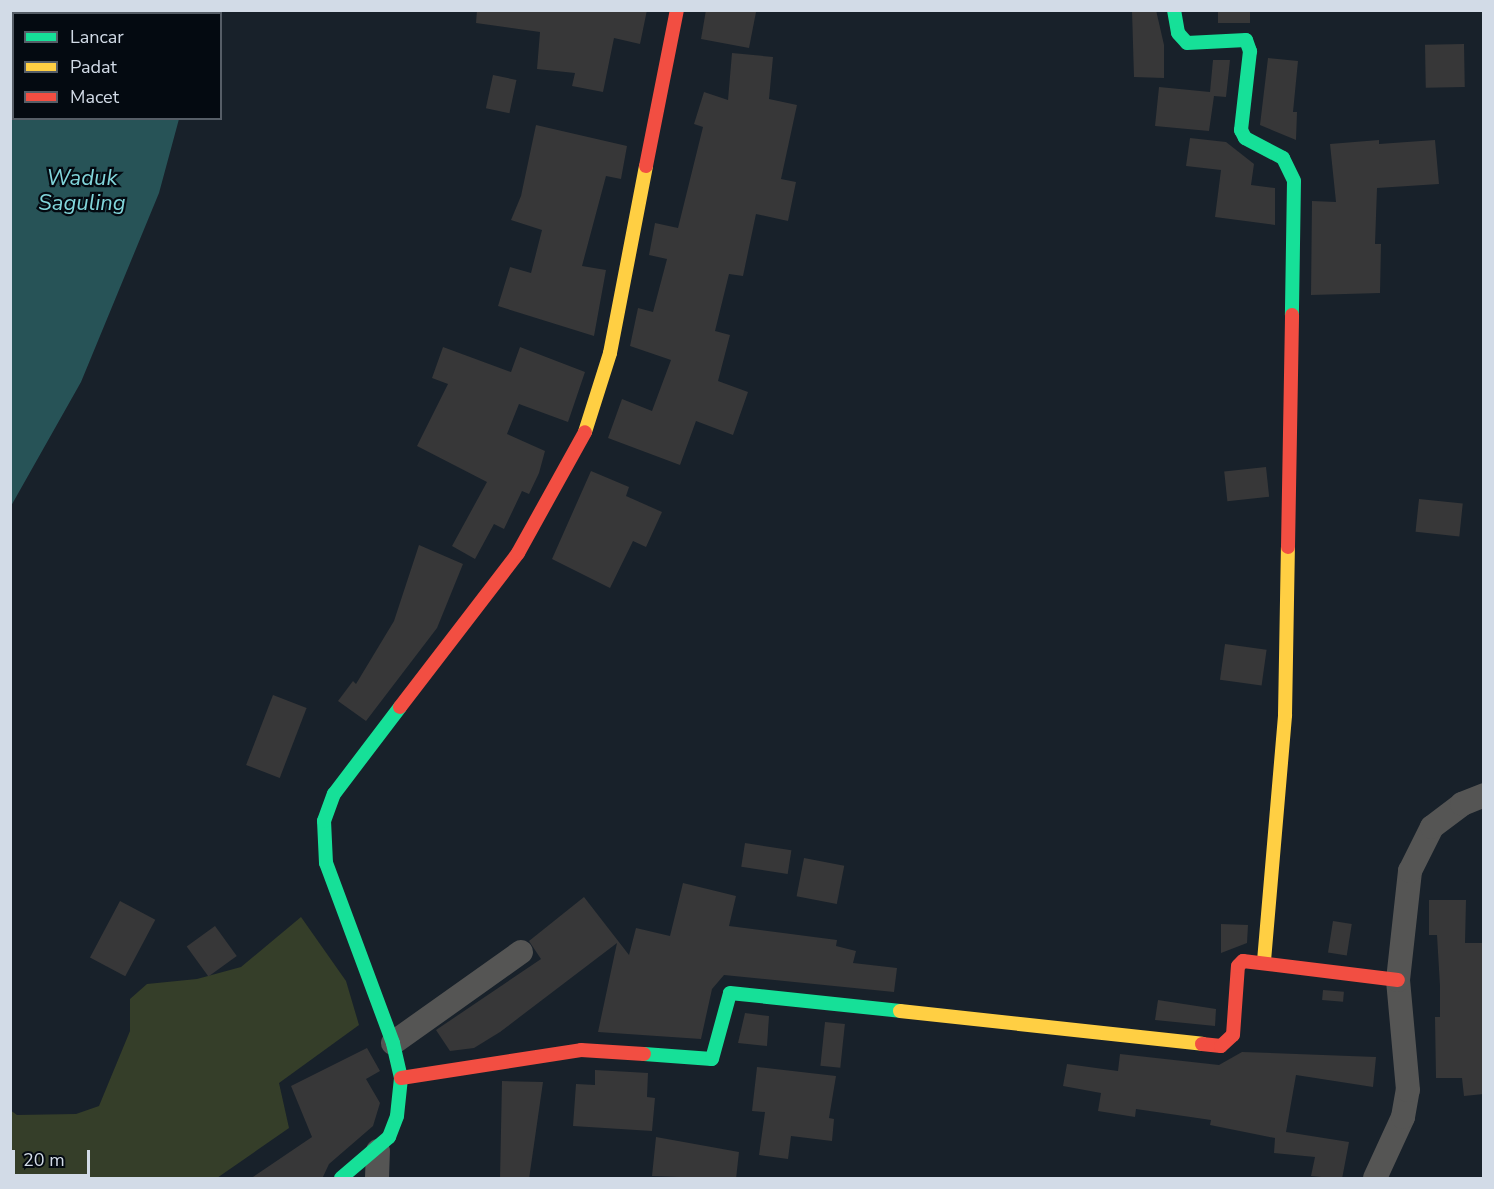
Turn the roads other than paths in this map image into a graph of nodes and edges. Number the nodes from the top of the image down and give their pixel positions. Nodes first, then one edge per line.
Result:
1 (677, 10) edge
2 (1174, 10) edge
3 (1484, 795) edge
4 (521, 952) dead end
5 (1264, 961) junction
6 (1398, 980) junction
7 (393, 1043) junction
8 (401, 1078) junction
9 (378, 1151) junction
10 (341, 1179) edge
11 (377, 1179) edge
12 (1375, 1179) edge

1 - 7 street
2 - 5 street
3 - 6 street
4 - 7 street
5 - 6 street
5 - 8 street
6 - 12 street
7 - 8 street
8 - 9 street
9 - 10 street
9 - 11 street

